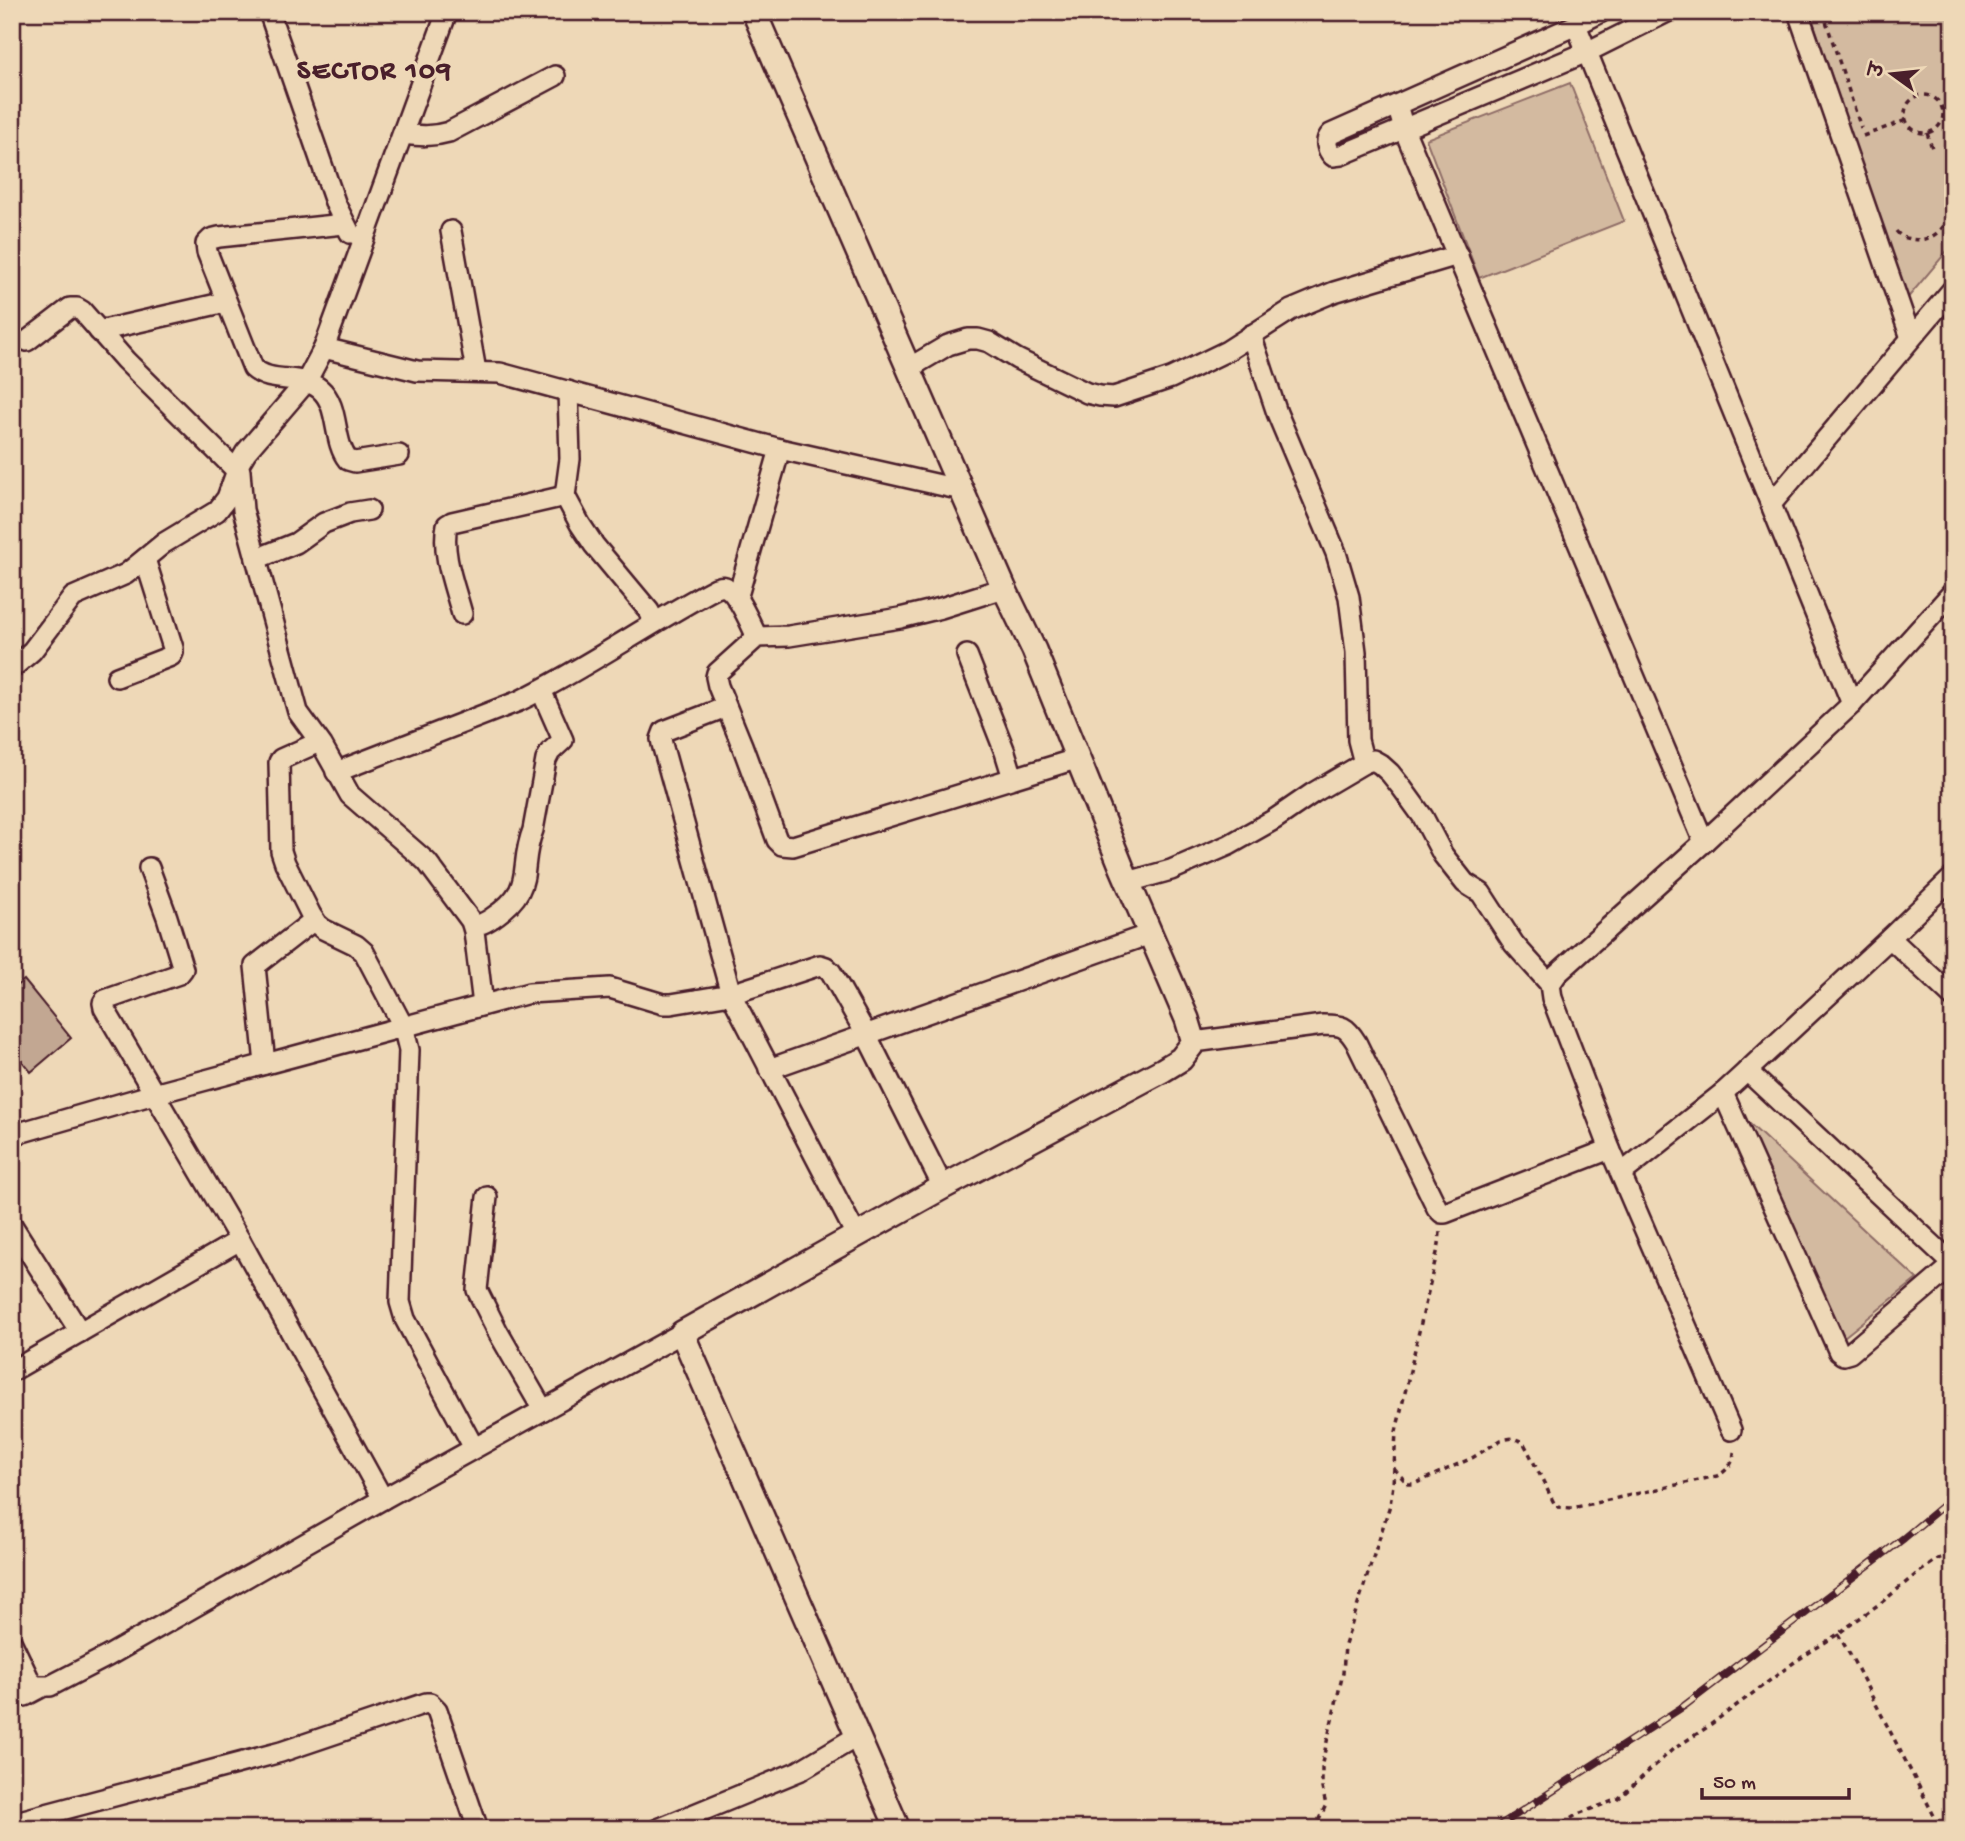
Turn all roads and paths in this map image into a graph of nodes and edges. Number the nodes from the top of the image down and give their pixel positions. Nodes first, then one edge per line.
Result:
1 (269, 12) edge
2 (447, 12) edge
3 (754, 12) edge
4 (1601, 12) edge
5 (1667, 12) edge
6 (1798, 12) edge
7 (1823, 12) edge
8 (1576, 25) junction
9 (1587, 52) junction
10 (555, 76) dead end
11 (1397, 105) junction
12 (1953, 105) edge
13 (1942, 109) junction
14 (1906, 120) junction
15 (1404, 129) junction
16 (1927, 133) junction
17 (403, 134) junction
18 (1863, 136) junction
19 (1867, 147) dead end
20 (1933, 151) dead end
21 (1953, 214) edge
22 (344, 224) junction
23 (1895, 230) dead end
24 (451, 231) dead end
25 (360, 248) junction
26 (1458, 255) junction
27 (1953, 289) edge
28 (226, 302) junction
29 (99, 331) junction
30 (1251, 335) junction
31 (1911, 338) junction
32 (27, 341) dead end
33 (324, 348) junction
34 (909, 368) junction
35 (476, 372) junction
36 (306, 382) junction
37 (568, 391) junction
38 (780, 449) junction
39 (399, 454) dead end
40 (238, 466) junction
41 (962, 490) junction
42 (565, 496) junction
43 (1772, 503) junction
44 (369, 510) dead end
45 (145, 559) junction
46 (256, 559) junction
47 (1004, 588) junction
48 (1953, 592) edge
49 (737, 599) junction
50 (463, 614) dead end
51 (653, 623) junction
52 (757, 637) junction
53 (967, 655) dead end
54 (12, 668) edge
55 (117, 677) dead end
56 (541, 690) junction
57 (1852, 704) junction
58 (726, 707) junction
59 (319, 742) junction
60 (1079, 758) junction
61 (1364, 762) junction
62 (336, 772) junction
63 (1013, 778) junction
64 (1704, 842) junction
65 (149, 868) dead end
66 (1953, 877) edge
67 (1128, 882) junction
68 (314, 920) junction
69 (472, 923) junction
70 (1150, 934) junction
71 (1890, 938) junction
72 (1550, 984) junction
73 (731, 995) junction
74 (1953, 997) edge
75 (483, 1006) junction
76 (403, 1026) junction
77 (866, 1034) junction
78 (1194, 1042) junction
79 (265, 1064) junction
80 (768, 1069) junction
81 (1747, 1071) junction
82 (1723, 1093) junction
83 (154, 1094) junction
84 (12, 1135) edge
85 (1610, 1149) junction
86 (1622, 1173) junction
87 (943, 1187) junction
88 (487, 1197) dead end
89 (1442, 1213) junction
90 (12, 1225) edge
91 (856, 1236) junction
92 (240, 1240) junction
93 (1953, 1264) edge
94 (80, 1332) junction
95 (682, 1333) junction
96 (12, 1371) edge
97 (543, 1410) junction
98 (1731, 1430) joint
99 (474, 1448) junction
100 (1394, 1469) junction
101 (383, 1499) junction
102 (1953, 1553) edge
103 (1838, 1634) junction
104 (12, 1643) edge
105 (42, 1687) junction
106 (12, 1696) edge
107 (856, 1737) junction
108 (12, 1824) edge
109 (478, 1829) edge
110 (658, 1829) edge
111 (898, 1829) edge
112 (1314, 1829) edge
113 (1554, 1829) edge
114 (1941, 1829) edge

1 - 22 street
2 - 17 street
3 - 34 street
4 - 8 street
5 - 9 street
6 - 31 street
7 - 18 path
8 - 9 street
8 - 11 street
9 - 15 street
9 - 43 street
10 - 17 street
11 - 15 street
11 - 15 street
12 - 13 path
13 - 14 path
13 - 16 path
14 - 16 path
14 - 18 path
15 - 26 street
16 - 20 path
17 - 25 street
18 - 19 path
21 - 23 path
22 - 25 street
22 - 28 street
24 - 35 street
25 - 33 street
26 - 30 street
26 - 64 street
27 - 31 street
28 - 29 street
28 - 36 street
29 - 32 street
29 - 40 street
30 - 34 street
30 - 61 street
31 - 43 street
33 - 35 street
33 - 36 street
34 - 41 street
35 - 37 street
36 - 39 street
36 - 40 street
37 - 38 street
37 - 42 street
38 - 41 street
38 - 49 street
40 - 45 street
40 - 46 street
41 - 47 street
42 - 50 street
42 - 51 street
43 - 57 street
44 - 46 street
45 - 54 street
45 - 55 street
46 - 59 street
47 - 52 street
47 - 60 street
48 - 57 street
49 - 51 street
49 - 52 street
51 - 56 street
52 - 58 street
53 - 63 street
56 - 62 street
56 - 69 street
57 - 64 street
58 - 63 street
58 - 73 street
59 - 62 street
59 - 68 street
60 - 63 street
60 - 67 street
61 - 67 street
61 - 72 street
62 - 69 street
64 - 72 street
65 - 83 street
66 - 71 street
67 - 70 street
68 - 76 street
68 - 79 street
69 - 75 street
70 - 77 street
70 - 78 street
71 - 74 street
71 - 81 street
72 - 85 street
73 - 75 street
73 - 77 street
73 - 80 street
75 - 76 street
76 - 79 street
76 - 99 street
77 - 80 street
77 - 87 street
78 - 87 street
78 - 89 street
79 - 83 street
80 - 91 street
81 - 82 street
81 - 93 street
82 - 86 street
82 - 93 street
83 - 84 street
83 - 92 street
85 - 86 street
85 - 89 street
86 - 98 street
87 - 91 street
88 - 97 street
89 - 100 path
90 - 94 street
91 - 95 street
92 - 94 street
92 - 101 street
94 - 96 street
95 - 97 street
95 - 107 street
97 - 99 street
98 - 100 path
99 - 101 street
100 - 112 path
101 - 105 street
102 - 103 path
103 - 113 path
103 - 114 path
104 - 105 street
105 - 106 street
107 - 110 street
107 - 111 street
108 - 109 street

